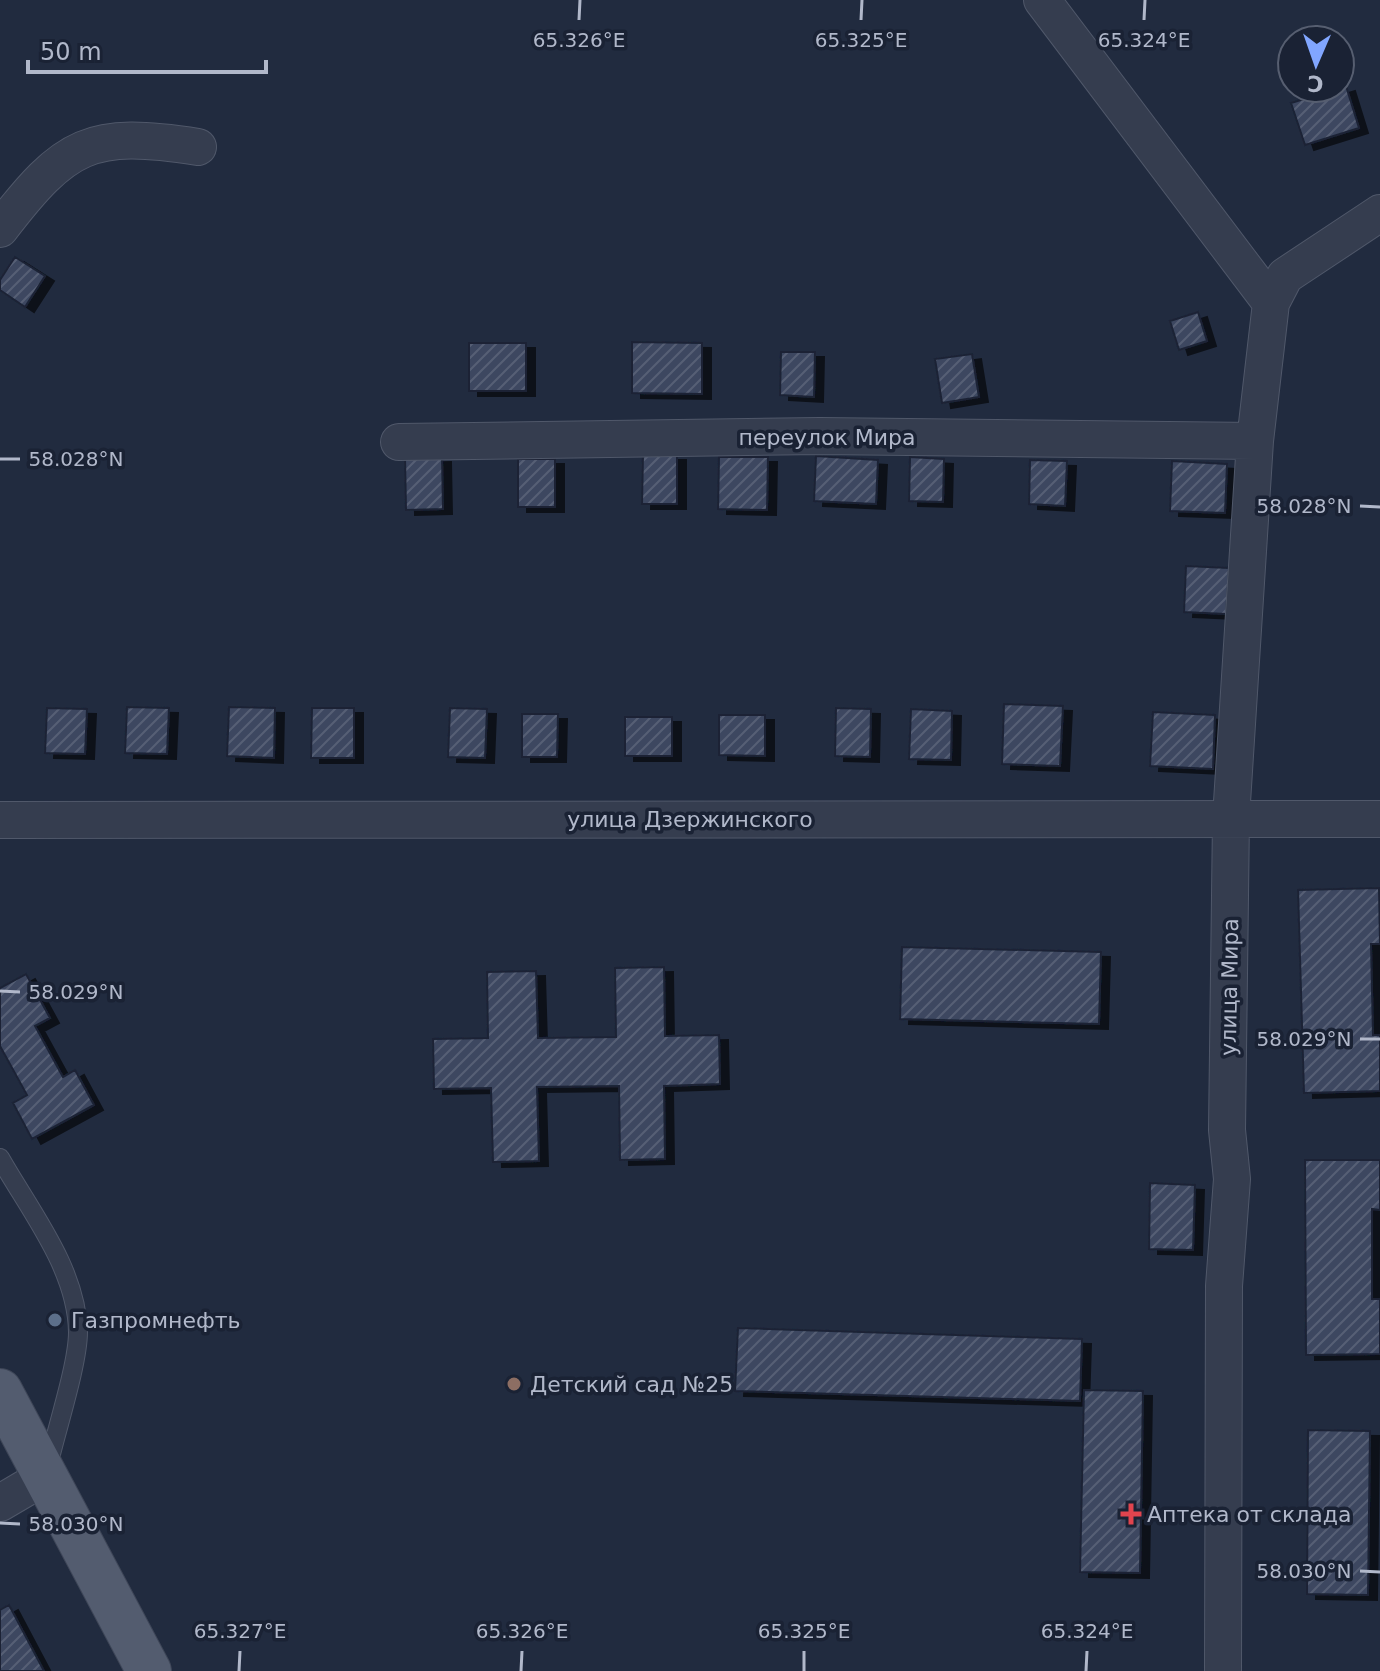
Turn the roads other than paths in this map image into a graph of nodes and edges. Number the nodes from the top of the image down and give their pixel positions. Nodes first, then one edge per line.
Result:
1 (1042, 0) edge
2 (198, 147) dead end
3 (1380, 213) edge
4 (0, 229) edge
5 (1271, 303) junction
6 (1255, 441) junction
7 (399, 442) dead end
8 (1231, 818) junction
9 (1380, 819) edge
10 (0, 820) edge
11 (0, 1158) edge
12 (0, 1391) edge
13 (46, 1476) junction
14 (0, 1503) edge
15 (149, 1671) edge
16 (1223, 1671) edge

1 - 5 street
2 - 4 street
3 - 5 street
5 - 6 street, улица Мира
6 - 7 street, переулок Мира
6 - 8 street, улица Мира
8 - 9 street, улица Дзержинского
8 - 10 street, улица Дзержинского
8 - 16 street, улица Мира
11 - 13 lane
12 - 13 main road
13 - 14 street
13 - 15 main road

